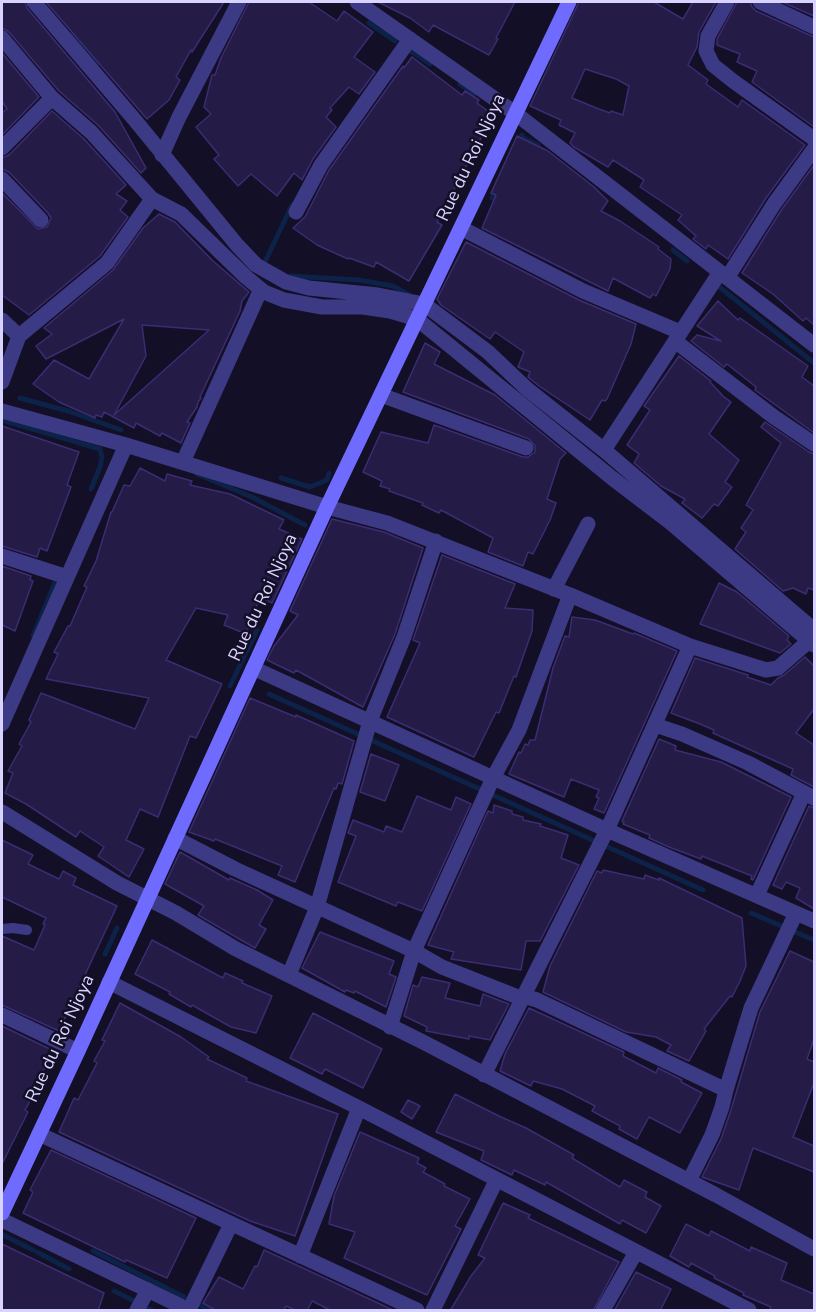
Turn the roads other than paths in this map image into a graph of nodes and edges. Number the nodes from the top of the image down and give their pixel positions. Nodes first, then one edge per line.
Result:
1 (34, 2) edge
2 (239, 2) edge
3 (357, 2) edge
4 (569, 2) edge
5 (727, 2) edge
6 (760, 2) edge
7 (814, 27) edge
8 (2, 38) edge
9 (410, 39) junction
10 (52, 98) junction
11 (515, 113) junction
12 (814, 139) edge
13 (2, 148) edge
14 (814, 148) edge
15 (162, 155) junction
16 (2, 179) edge
17 (152, 199) junction
18 (296, 212) dead end
19 (41, 220) dead end
20 (460, 228) junction
21 (723, 275) junction
22 (261, 289) junction
23 (424, 304) junction
24 (417, 319) junction
25 (2, 320) edge
26 (19, 336) junction
27 (678, 336) junction
28 (814, 345) edge
29 (2, 382) edge
30 (381, 395) junction
31 (2, 411) edge
32 (814, 444) edge
33 (126, 445) junction
34 (526, 448) dead end
35 (604, 450) junction
36 (183, 462) junction
37 (327, 507) junction
38 (588, 524) dead end
39 (436, 541) junction
40 (2, 556) edge
41 (67, 577) junction
42 (555, 589) junction
43 (570, 595) junction
44 (812, 630) edge
45 (690, 646) junction
46 (253, 668) junction
47 (370, 721) junction
48 (2, 724) edge
49 (655, 725) junction
50 (494, 777) junction
51 (809, 796) edge
52 (2, 812) edge
53 (607, 830) junction
54 (175, 838) junction
55 (757, 896) junction
56 (147, 899) junction
57 (317, 907) junction
58 (796, 913) junction
59 (814, 921) edge
60 (2, 929) edge
61 (27, 930) dead end
62 (414, 951) junction
63 (289, 975) junction
64 (109, 982) junction
65 (523, 999) junction
66 (2, 1015) edge
67 (390, 1027) junction
68 (78, 1051) junction
69 (483, 1075) junction
70 (726, 1090) junction
71 (359, 1108) junction
72 (39, 1134) junction
73 (496, 1181) junction
74 (689, 1181) junction
75 (2, 1213) edge
76 (2, 1220) edge
77 (231, 1224) junction
78 (814, 1249) edge
79 (636, 1252) junction
80 (300, 1256) junction
81 (148, 1290) junction
82 (189, 1310) edge
83 (137, 1311) edge
84 (417, 1311) edge
85 (433, 1311) edge
86 (603, 1311) edge
87 (749, 1311) edge

1 - 15 street
2 - 15 street
3 - 9 street
4 - 11 main road, Rue du Roi Njoya
5 - 12 street
6 - 7 street
8 - 10 street
9 - 11 street
9 - 18 street
10 - 13 street
10 - 17 street
11 - 20 main road, Rue du Roi Njoya
11 - 21 street
14 - 21 street
15 - 23 street
16 - 19 street
17 - 22 street
17 - 26 street
20 - 23 main road, Rue du Roi Njoya
20 - 27 street
21 - 27 street
21 - 28 street
22 - 24 street
22 - 36 street
23 - 24 main road, Rue du Roi Njoya
23 - 35 street
24 - 30 main road, Rue du Roi Njoya
24 - 44 street
25 - 26 street
26 - 29 street
27 - 32 street
27 - 35 street
30 - 34 street
30 - 37 main road, Rue du Roi Njoya
31 - 33 street
33 - 36 street
33 - 41 street
35 - 44 street
36 - 37 street
37 - 39 street
37 - 46 main road, Rue du Roi Njoya
38 - 42 street
39 - 42 street
39 - 47 street
40 - 41 street
41 - 48 street
42 - 43 street
43 - 45 street
43 - 50 street
44 - 45 street
45 - 49 street
46 - 47 street
46 - 54 main road, Rue du Roi Njoya
47 - 50 street
47 - 57 street
49 - 51 street
49 - 53 street
50 - 53 street
50 - 62 street
51 - 55 street
52 - 56 street
53 - 55 street
53 - 65 street
54 - 56 main road, Rue du Roi Njoya
54 - 57 street
55 - 58 street
56 - 63 street
56 - 64 main road, Rue du Roi Njoya
57 - 62 street
57 - 63 street
58 - 59 street
58 - 70 street
60 - 61 lane
62 - 65 street
62 - 67 street
63 - 67 street
64 - 68 main road, Rue du Roi Njoya
64 - 71 street
65 - 69 street
65 - 70 street
66 - 68 street
67 - 69 street
68 - 72 main road, Rue du Roi Njoya
69 - 74 street
70 - 74 street
71 - 73 street
71 - 80 street
72 - 75 main road, Rue du Roi Njoya
72 - 77 street
73 - 79 street
73 - 85 street
74 - 78 street
76 - 81 street
77 - 80 street
77 - 82 street
79 - 86 street
79 - 87 street
80 - 84 street
81 - 82 street
81 - 83 street

